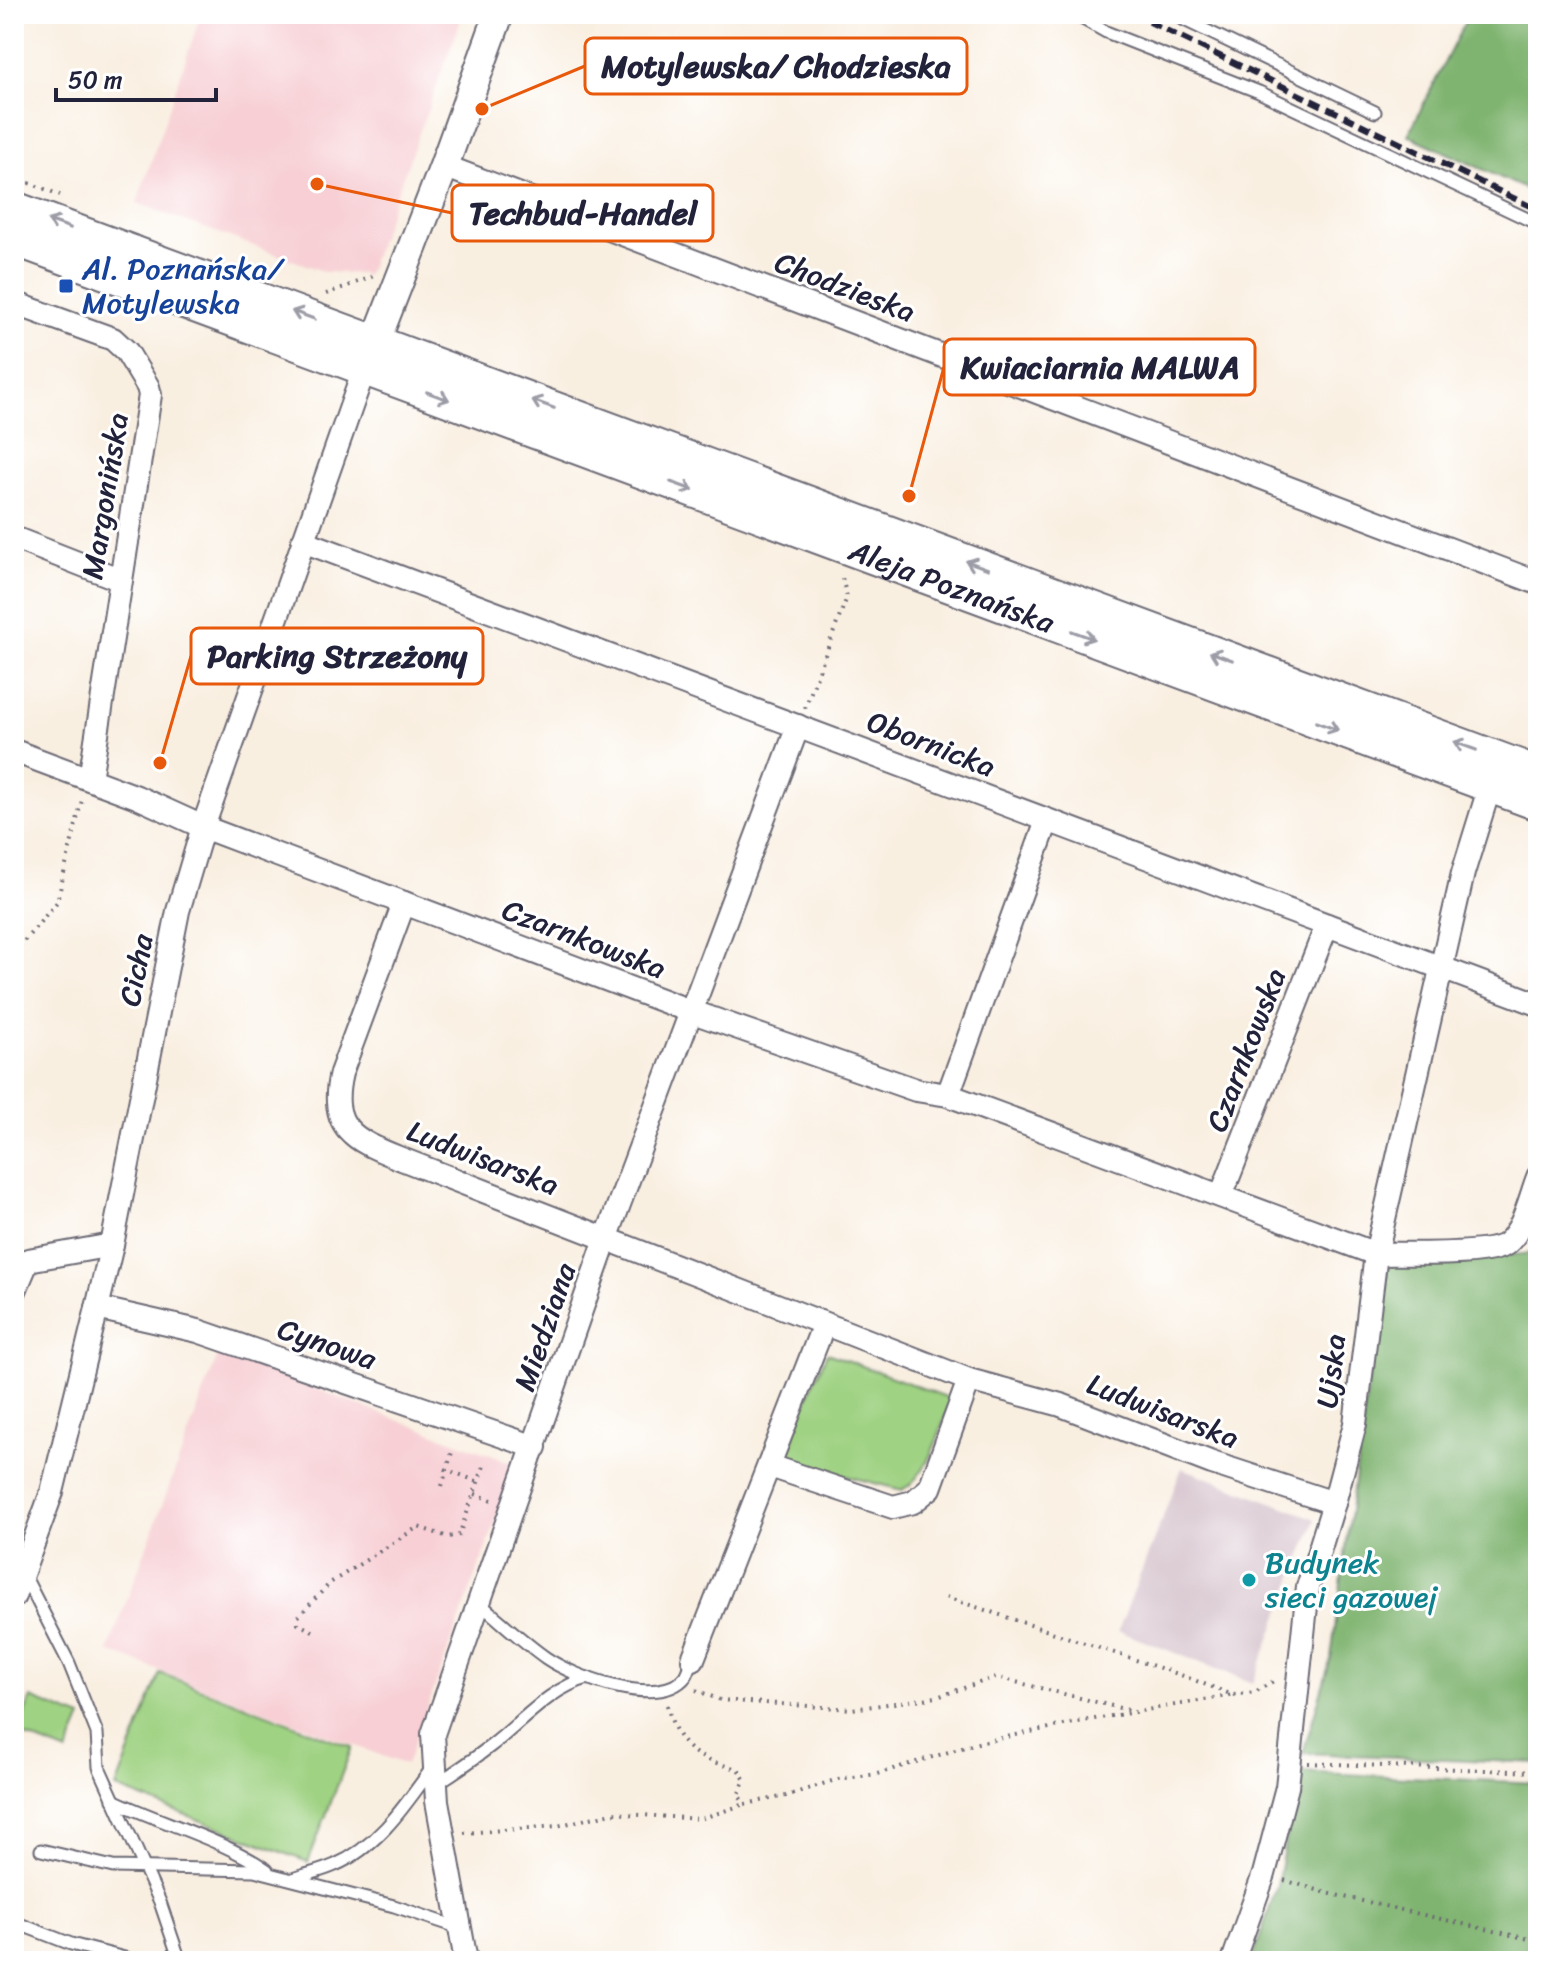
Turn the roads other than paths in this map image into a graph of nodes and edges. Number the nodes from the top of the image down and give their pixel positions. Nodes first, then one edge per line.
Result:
1 (499, 14) edge
2 (1074, 14) edge
3 (1172, 14) edge
4 (1375, 112) dead end
5 (444, 166) junction
6 (14, 208) edge
7 (1538, 224) edge
8 (14, 239) edge
9 (14, 303) edge
10 (370, 356) junction
11 (14, 538) edge
12 (303, 541) junction
13 (121, 580) junction
14 (1538, 583) edge
15 (798, 726) junction
16 (14, 751) edge
17 (1538, 773) edge
18 (90, 779) junction
19 (1490, 786) junction
20 (1538, 804) edge
21 (1047, 821) junction
22 (203, 827) junction
23 (404, 903) junction
24 (1327, 925) junction
25 (1442, 970) junction
26 (1538, 1004) edge
27 (690, 1011) junction
28 (948, 1095) junction
29 (1538, 1177) edge
30 (1221, 1196) junction
31 (606, 1239) junction
32 (112, 1245) junction
33 (1376, 1254) junction
34 (21, 1260) edge
35 (14, 1293) edge
36 (97, 1308) junction
37 (824, 1324) junction
38 (969, 1380) junction
39 (535, 1447) junction
40 (770, 1466) junction
41 (1334, 1503) junction
42 (23, 1573) junction
43 (14, 1596) edge
44 (477, 1602) junction
45 (693, 1659) joint
46 (589, 1678) junction
47 (434, 1775) junction
48 (113, 1800) junction
49 (41, 1850) dead end
50 (145, 1868) junction
51 (274, 1874) junction
52 (293, 1879) junction
53 (14, 1922) edge
54 (460, 1928) junction
55 (136, 1961) edge
56 (180, 1961) edge
57 (466, 1961) edge
58 (1233, 1961) edge

1 - 5 street
2 - 7 lane
3 - 4 lane
5 - 10 street
5 - 14 street, Chodzieska
10 -> 6 main road, Aleja Poznańska
8 - 10 main road, Aleja Poznańska
9 - 13 street, Margonińska
10 - 12 street, Cicha
17 -> 10 main road, Aleja Poznańska
10 -> 19 main road, Aleja Poznańska
11 - 13 street
12 - 15 street, Obornicka
12 - 22 street, Cicha
13 - 18 street, Margonińska
15 - 21 street, Obornicka
15 - 27 street, Miedziana
16 - 18 street, Czarnkowska
18 - 22 street, Czarnkowska
19 - 20 main road, Aleja Poznańska
19 - 25 street, Ujska
21 - 24 street, Obornicka
21 - 28 street
22 - 23 street, Czarnkowska
22 - 32 street, Cicha
23 - 27 street, Czarnkowska
23 - 31 street, Ludwisarska
24 - 25 street, Obornicka
24 - 30 street, Czarnkowska
25 - 26 street, Obornicka
25 - 33 street, Ujska
27 - 28 street, Czarnkowska
27 - 31 street, Miedziana
28 - 30 street, Czarnkowska
29 - 33 street, Czarnkowska
30 - 33 street, Czarnkowska
31 - 37 street, Ludwisarska
31 - 39 street, Miedziana
32 - 34 street
32 - 36 street, Cicha
33 - 41 street, Ujska
34 - 35 street
36 - 39 street, Cynowa
36 - 42 street, Cicha
37 - 38 street, Ludwisarska
37 - 40 street
38 - 40 street
38 - 41 street, Ludwisarska
39 - 44 street, Miedziana
40 - 45 street
41 - 58 street, Ujska
42 - 43 street, Cicha
42 - 48 lane
44 - 46 lane
44 - 47 street, Miedziana
45 - 46 lane
46 - 47 lane
47 - 52 lane
47 - 54 street, Miedziana
48 - 50 lane
48 - 51 lane
49 - 50 lane
50 - 51 lane
50 - 56 lane
51 - 52 lane
52 - 54 lane
53 - 55 lane
54 - 57 street, Miedziana

